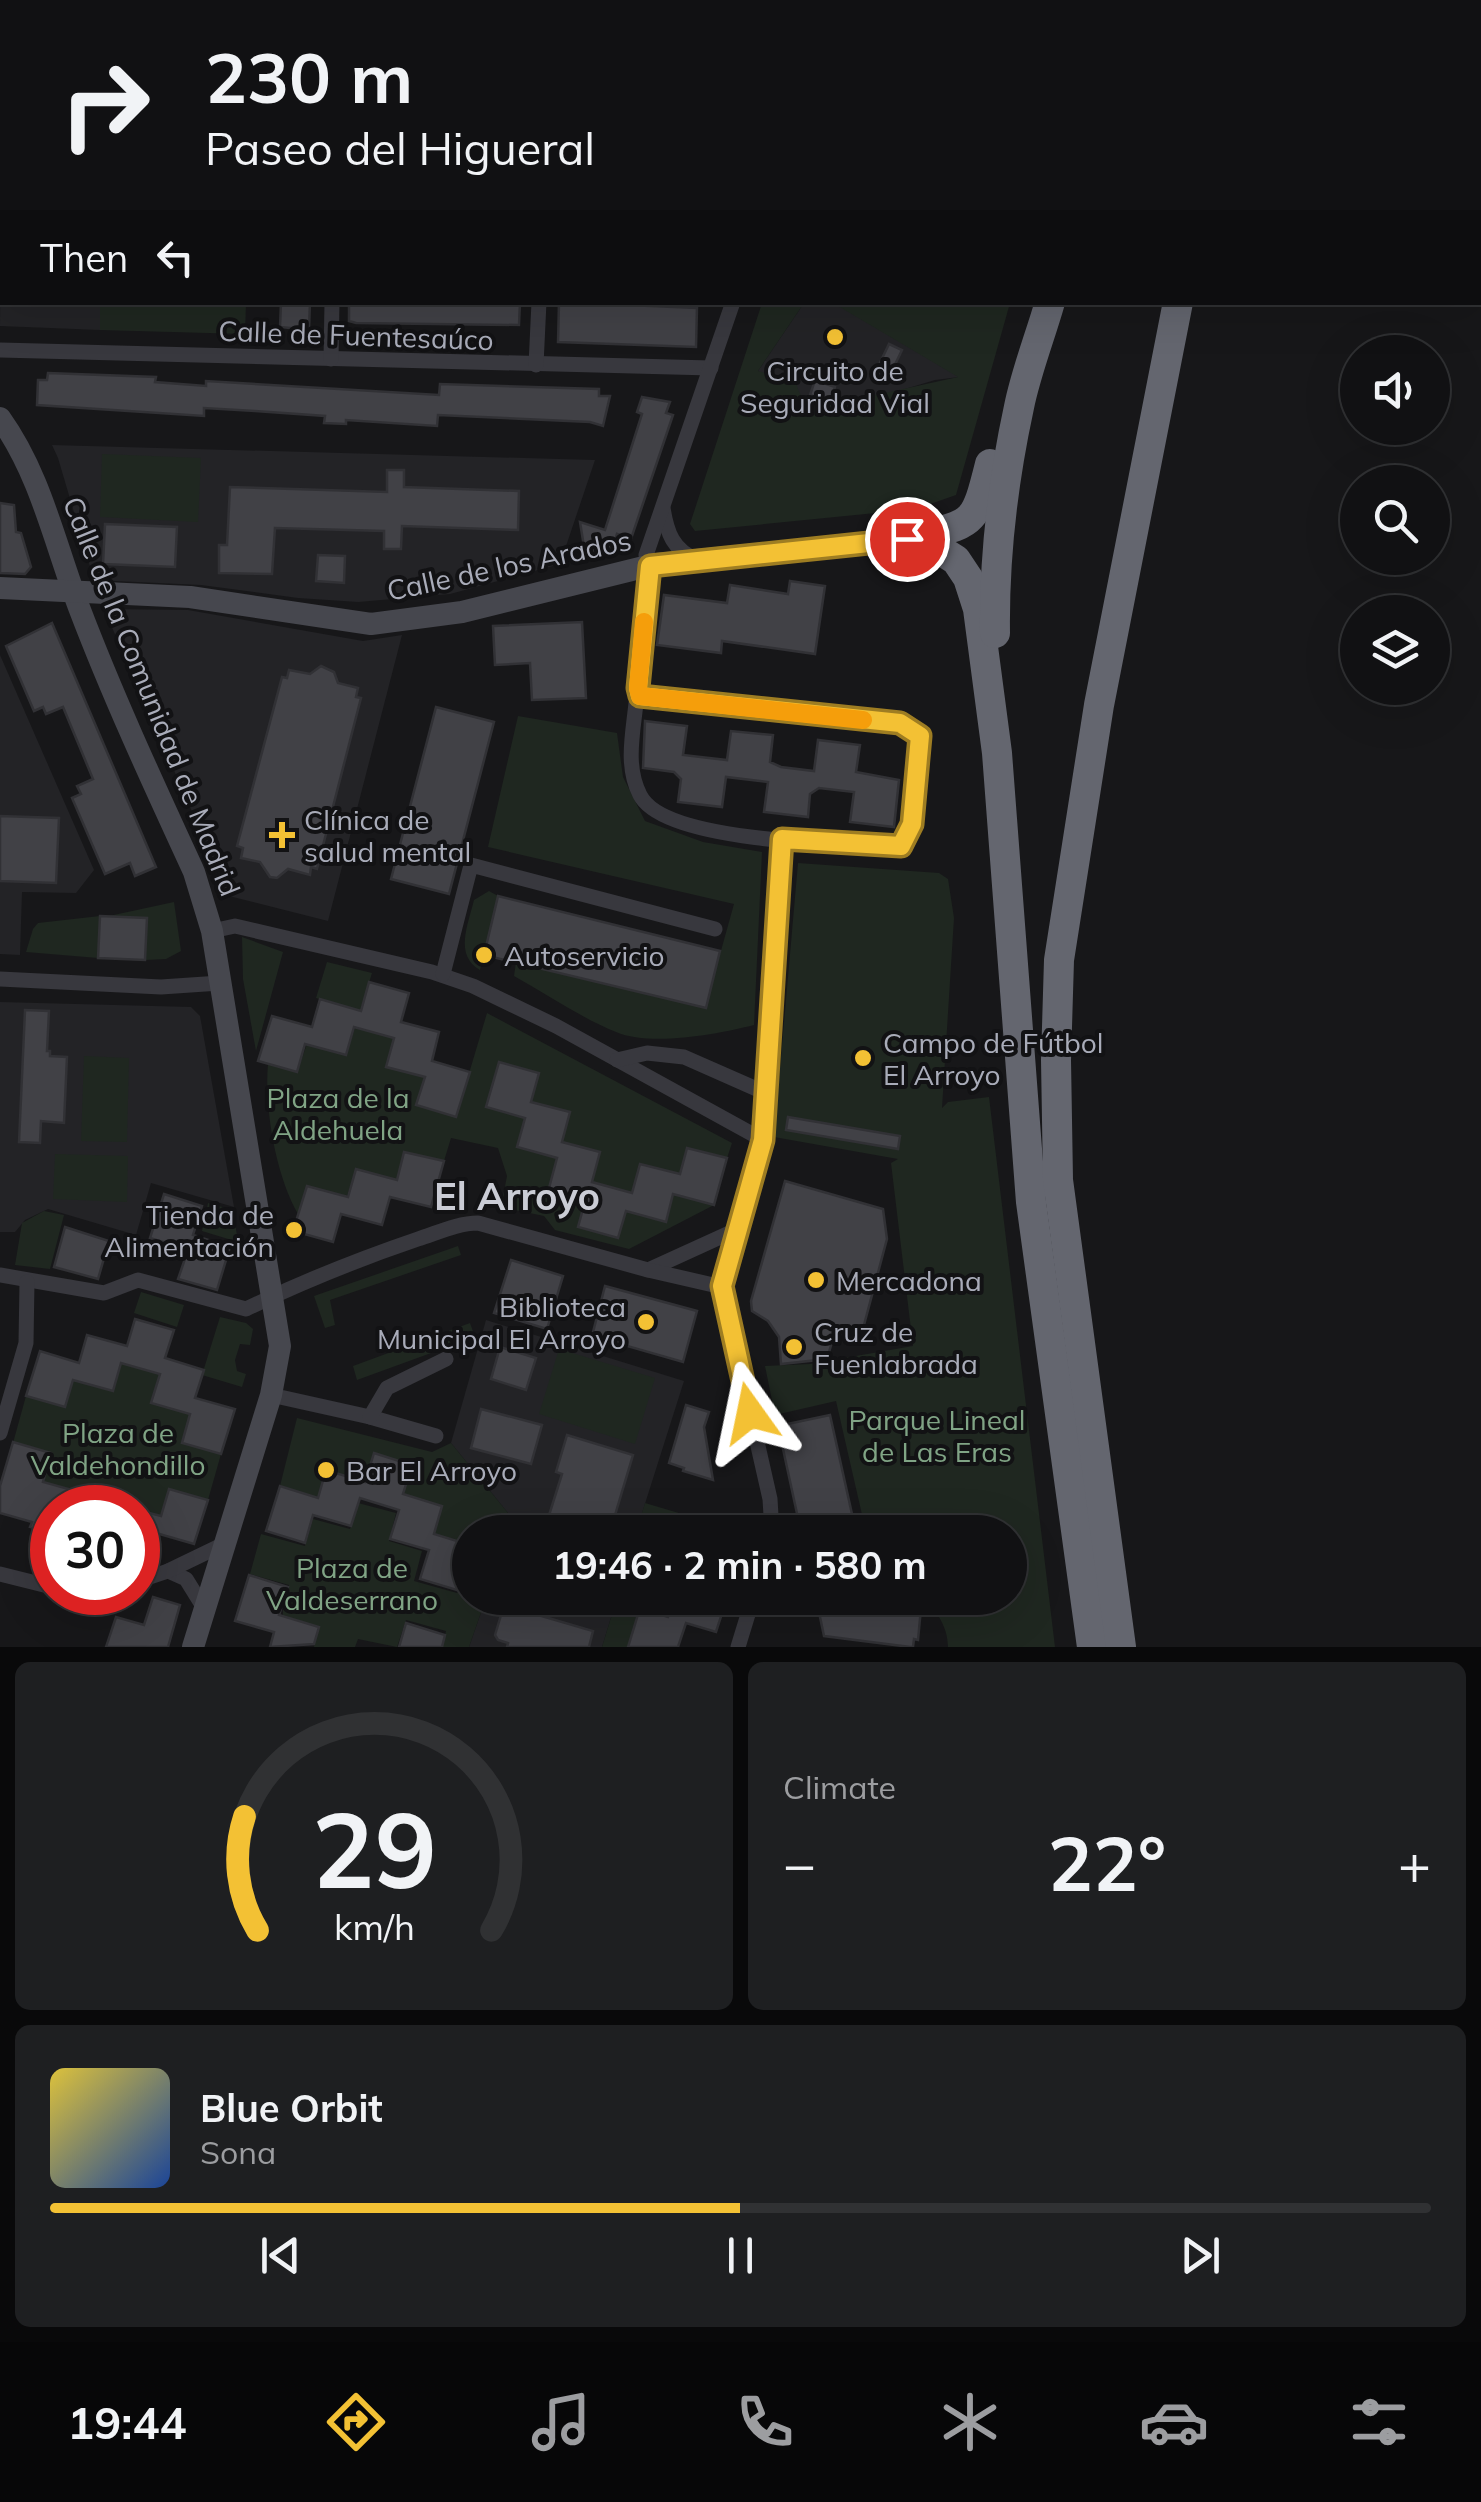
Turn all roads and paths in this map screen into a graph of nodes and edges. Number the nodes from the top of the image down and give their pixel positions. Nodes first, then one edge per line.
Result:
1 (332, 305) edge
2 (539, 305) edge
3 (732, 305) edge
4 (1035, 305) edge
5 (1049, 305) edge
6 (1177, 305) edge
7 (0, 350) edge
8 (331, 358) junction
9 (536, 365) junction
10 (711, 368) junction
11 (0, 418) edge
12 (663, 505) junction
13 (911, 538) junction
14 (697, 560) junction
15 (650, 566) junction
16 (0, 588) edge
17 (73, 592) junction
18 (640, 696) junction
19 (997, 753) junction
20 (782, 839) junction
21 (715, 929) dead end
22 (212, 932) junction
23 (443, 974) junction
24 (0, 979) edge
25 (220, 983) junction
26 (617, 1060) junction
27 (768, 1094) junction
28 (763, 1140) junction
29 (738, 1229) junction
30 (648, 1270) junction
31 (0, 1276) edge
32 (27, 1282) junction
33 (722, 1286) junction
34 (271, 1297) junction
35 (446, 1359) dead end
36 (270, 1396) junction
37 (370, 1417) junction
38 (0, 1433) edge
39 (436, 1436) dead end
40 (771, 1515) edge
41 (224, 1544) junction
42 (168, 1572) junction
43 (0, 1574) edge
44 (160, 1574) edge
45 (30, 1582) edge
46 (204, 1608) junction
47 (748, 1615) edge
48 (200, 1642) edge
49 (738, 1646) edge
50 (748, 1647) edge
51 (1092, 1647) edge
52 (1120, 1647) edge

1 - 8 street
2 - 9 street
3 - 10 street
4 - 13 highway
5 - 19 highway
6 - 52 highway
7 - 8 street, Calle de Fuentesaúco
8 - 9 street, Calle de Fuentesaúco
9 - 10 street, Calle de Fuentesaúco
10 - 12 street
11 - 17 street, Calle de la Comunidad de Madrid
12 - 14 street
12 - 15 street
13 - 14 street, Calle de los Arados
13 - 19 highway
14 - 15 street, Calle de los Arados
15 - 17 street, Calle de los Arados
15 - 18 street
16 - 17 street, Calle de los Arados
17 - 22 street, Calle de la Comunidad de Madrid
18 - 20 street
18 - 20 street
19 - 51 highway
20 - 27 street
21 - 23 street
22 - 23 street
22 - 25 street, Calle de la Comunidad de Madrid
23 - 26 street
24 - 25 street
25 - 34 street, Calle de la Comunidad de Madrid
26 - 27 street
26 - 28 street
27 - 28 street
28 - 29 street
29 - 30 street
29 - 33 street
30 - 33 street
30 - 34 street
31 - 32 street
32 - 34 street
32 - 38 street
33 - 40 street
34 - 36 street, Calle de la Comunidad de Madrid
35 - 37 street
36 - 37 street
36 - 41 street, Calle de la Comunidad de Madrid
37 - 39 street
41 - 42 street
41 - 46 street, Calle de la Comunidad de Madrid
42 - 44 street
42 - 46 street
43 - 45 street
46 - 48 street, Calle de la Comunidad de Madrid
47 - 49 street
49 - 50 street

